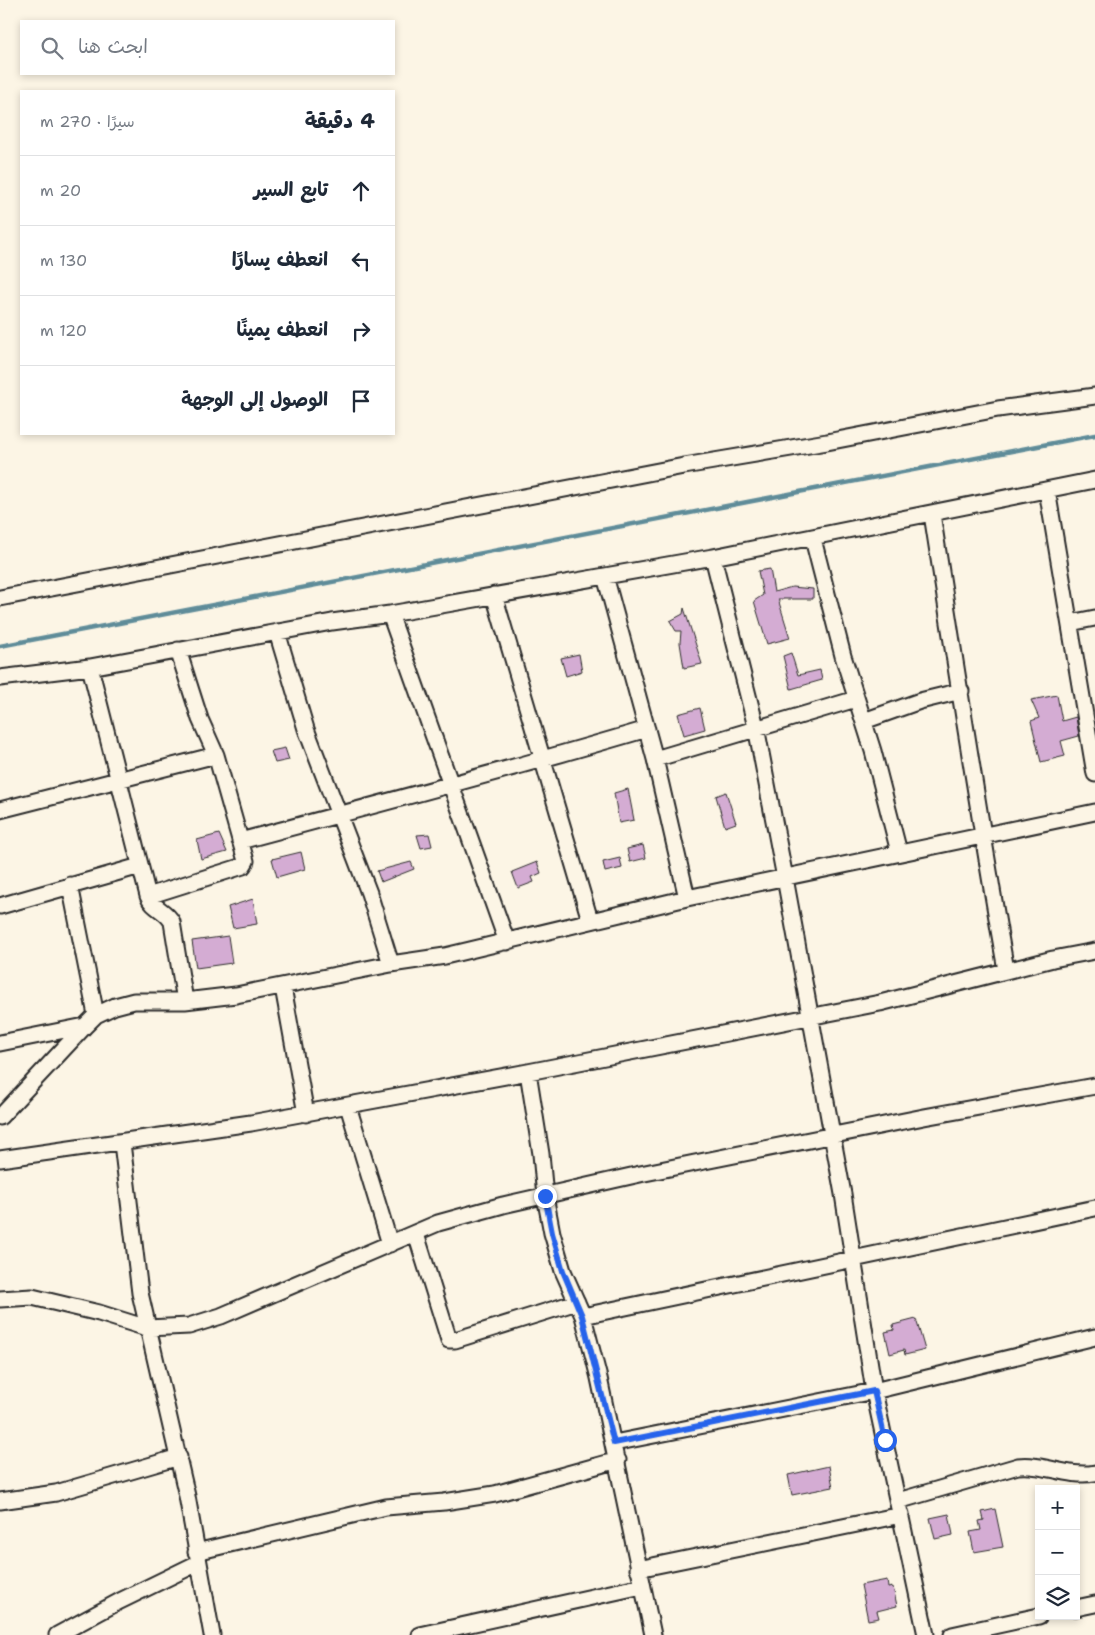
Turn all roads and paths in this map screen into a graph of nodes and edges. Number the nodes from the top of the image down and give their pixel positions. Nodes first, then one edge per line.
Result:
1 (1095, 396) edge
2 (1095, 480) edge
3 (1047, 490) junction
4 (932, 514) junction
5 (813, 539) junction
6 (713, 558) junction
7 (605, 576) junction
8 (494, 595) junction
9 (0, 598) edge
10 (390, 614) junction
11 (1095, 618) edge
12 (1070, 623) junction
13 (277, 632) junction
14 (178, 650) junction
15 (90, 667) junction
16 (0, 678) edge
17 (961, 691) junction
18 (856, 699) junction
19 (1090, 714) edge
20 (864, 721) junction
21 (756, 727) junction
22 (648, 729) junction
23 (216, 755) junction
24 (543, 759) junction
25 (655, 759) junction
26 (1095, 774) edge
27 (118, 781) junction
28 (452, 786) junction
29 (0, 810) edge
30 (1095, 812) edge
31 (340, 813) junction
32 (982, 836) junction
33 (240, 841) junction
34 (899, 852) junction
35 (140, 866) junction
36 (786, 878) junction
37 (70, 885) junction
38 (148, 896) junction
39 (687, 898) junction
40 (0, 906) edge
41 (590, 920) junction
42 (507, 942) junction
43 (1094, 955) edge
44 (391, 964) junction
45 (1006, 970) junction
46 (283, 987) junction
47 (185, 1001) junction
48 (810, 1018) junction
49 (91, 1021) junction
50 (0, 1043) edge
51 (528, 1072) junction
52 (1095, 1086) edge
53 (348, 1106) junction
54 (306, 1114) junction
55 (0, 1117) edge
56 (832, 1136) junction
57 (122, 1143) junction
58 (0, 1159) edge
59 (545, 1196) junction
60 (1095, 1208) edge
61 (416, 1234) junction
62 (390, 1244) junction
63 (854, 1259) junction
64 (0, 1299) edge
65 (580, 1309) junction
66 (147, 1328) junction
67 (1095, 1336) edge
68 (874, 1391) junction
69 (614, 1443) junction
70 (179, 1457) junction
71 (618, 1460) junction
72 (1095, 1473) edge
73 (0, 1500) edge
74 (899, 1508) junction
75 (197, 1558) junction
76 (638, 1569) junction
77 (642, 1586) junction
78 (1095, 1604) edge
79 (1080, 1607) edge
80 (1035, 1617) edge
81 (57, 1635) edge
82 (212, 1635) edge
83 (420, 1635) edge
84 (653, 1635) edge
85 (926, 1635) edge
86 (952, 1635) edge

1 - 9 street
2 - 3 street
3 - 4 street
3 - 12 street
4 - 5 street
4 - 17 street
5 - 6 street
5 - 18 street
6 - 7 street
6 - 21 street
7 - 8 street
7 - 22 street
8 - 10 street
8 - 24 street
10 - 13 street
10 - 28 street
11 - 12 street
12 - 19 street
13 - 14 street
13 - 31 street
14 - 15 street
14 - 23 street
15 - 16 street
15 - 27 street
17 - 20 street
17 - 32 street
18 - 20 street
18 - 21 street
19 - 26 street
20 - 34 street
21 - 25 street
21 - 36 street
22 - 24 street
22 - 25 street
23 - 27 street
23 - 33 street
24 - 28 street
24 - 41 street
25 - 39 street
27 - 29 street
27 - 35 street
28 - 31 street
28 - 42 street
30 - 32 street
31 - 33 street
31 - 44 street
32 - 34 street
32 - 45 street
33 - 38 street
34 - 36 street
35 - 37 street
35 - 38 street
36 - 39 street
36 - 48 street
37 - 40 street
37 - 49 street
38 - 47 street
39 - 41 street
41 - 42 street
42 - 44 street
43 - 45 street
44 - 46 street
45 - 48 street
46 - 47 street
46 - 54 street
47 - 49 street
48 - 51 street
48 - 56 street
49 - 50 street
49 - 55 street
51 - 53 street
51 - 59 street
52 - 56 street
53 - 54 street
53 - 62 street
54 - 57 street
56 - 59 street
56 - 63 street
57 - 58 street
57 - 66 street
59 - 61 street
59 - 65 street
60 - 63 street
61 - 62 street
61 - 65 street
62 - 66 street
63 - 65 street
63 - 68 street
64 - 66 street
65 - 69 street
66 - 70 street
67 - 68 street
68 - 69 street
68 - 74 street
69 - 71 street
70 - 73 street
70 - 75 street
71 - 75 street
71 - 76 street
72 - 74 street
74 - 76 street
74 - 85 street
75 - 81 street
75 - 82 street
76 - 77 street
77 - 83 street
77 - 84 street
78 - 79 street
80 - 86 street

